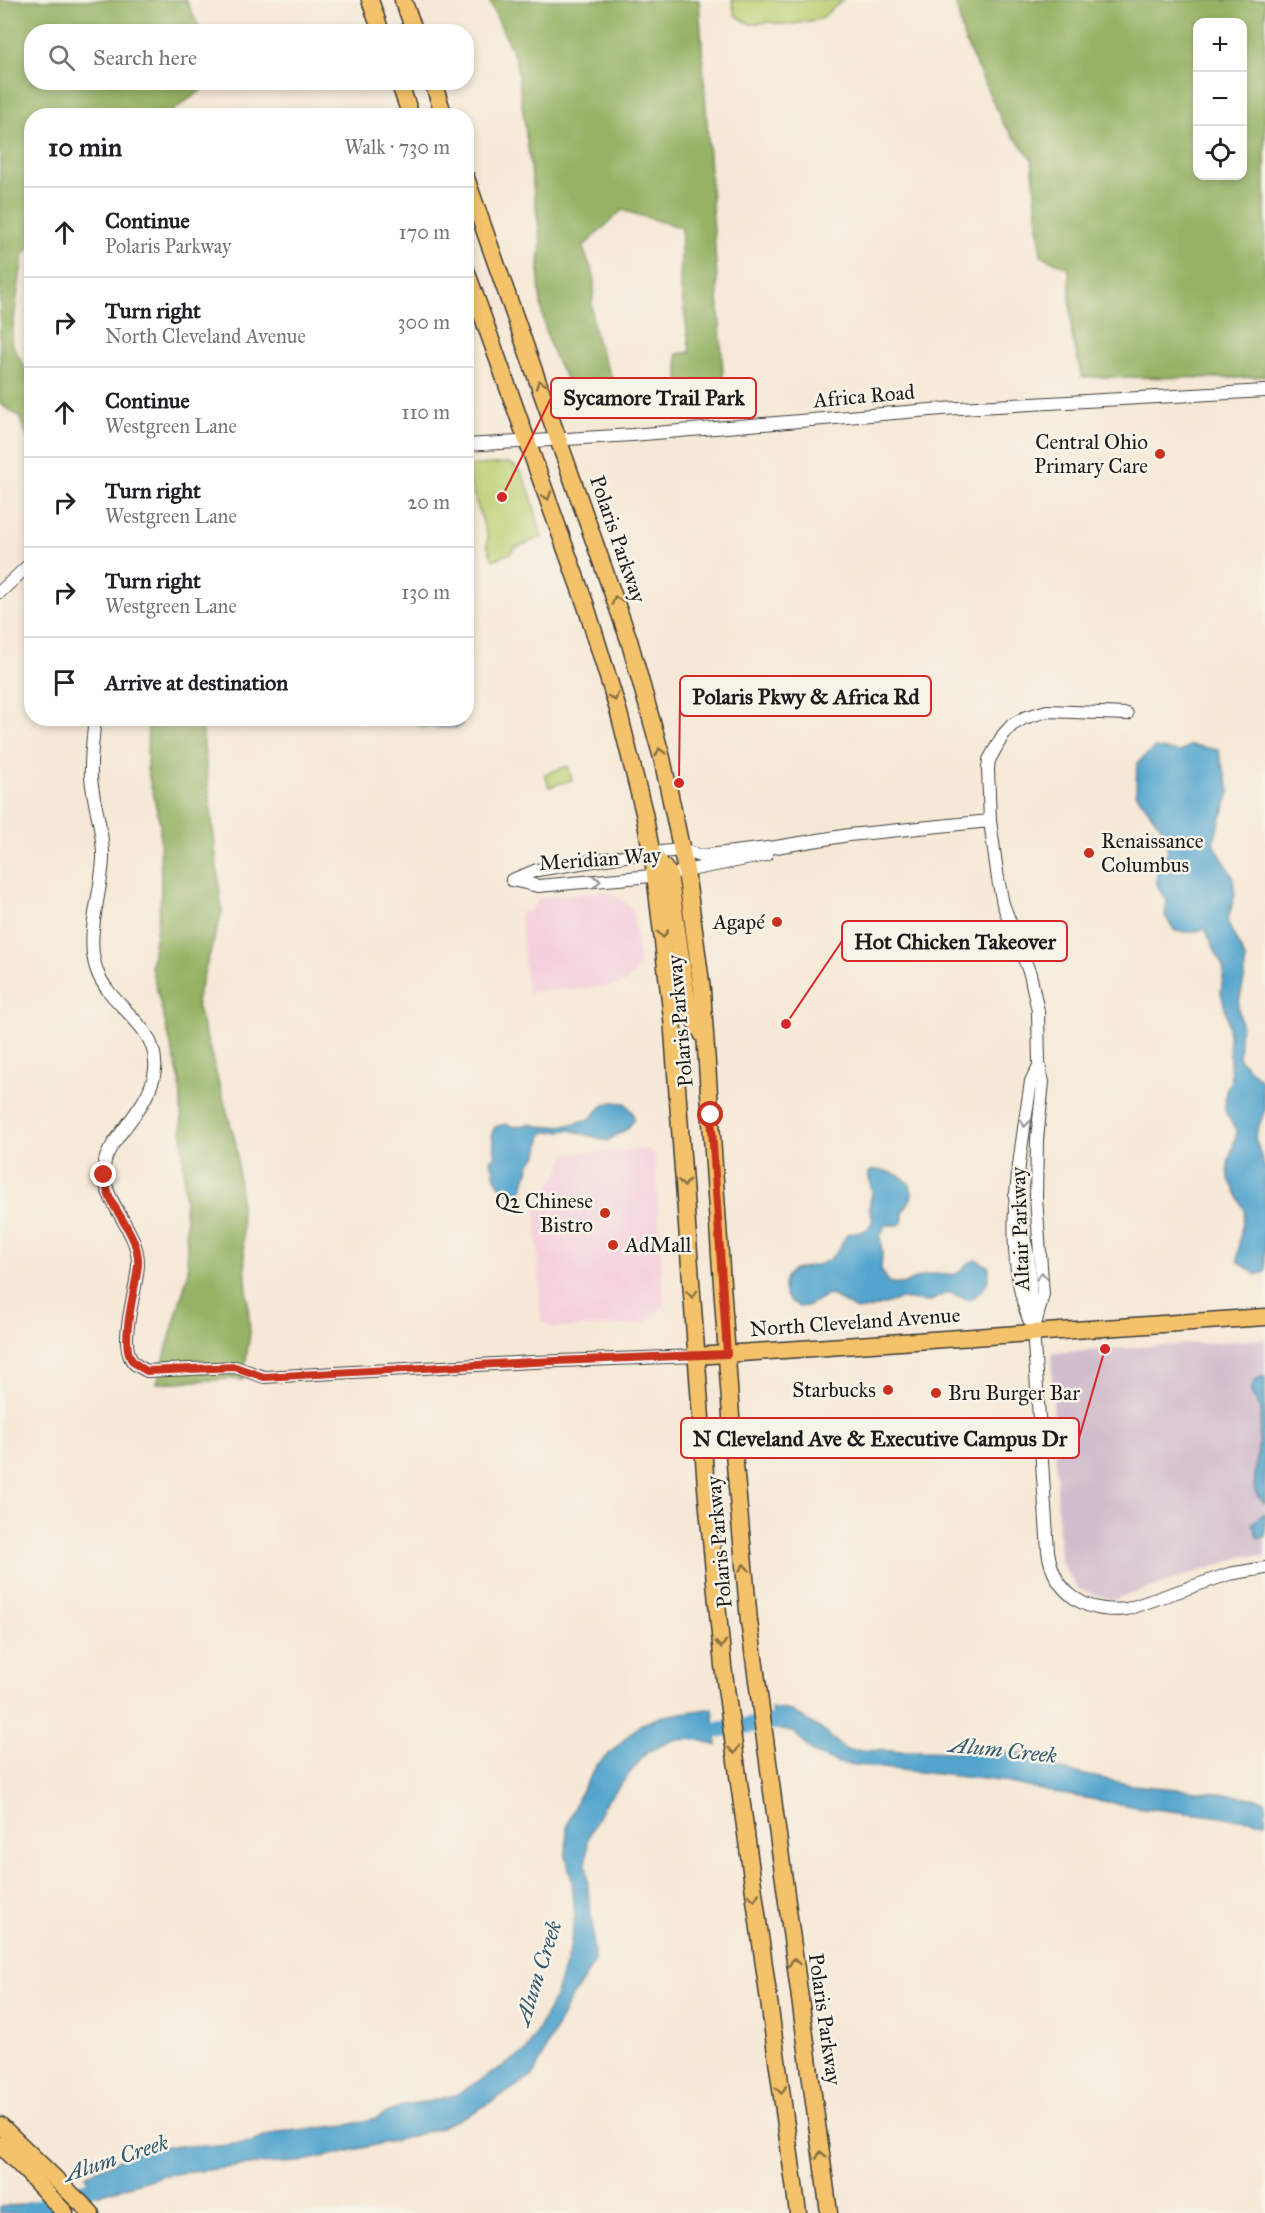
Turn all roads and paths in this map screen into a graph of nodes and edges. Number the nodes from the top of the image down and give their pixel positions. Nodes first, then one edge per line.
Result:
1 (370, 0) edge
2 (403, 0) edge
3 (378, 24) edge
4 (412, 24) edge
5 (402, 90) edge
6 (436, 90) edge
7 (408, 108) edge
8 (441, 108) edge
9 (474, 200) edge
10 (474, 292) edge
11 (1265, 391) edge
12 (559, 439) junction
13 (527, 441) junction
14 (474, 444) edge
15 (24, 570) edge
16 (0, 592) edge
17 (1127, 714) dead end
18 (94, 726) edge
19 (990, 821) junction
20 (798, 844) junction
21 (681, 850) junction
22 (652, 854) junction
23 (670, 874) junction
24 (1039, 1066) junction
25 (1265, 1317) edge
26 (1033, 1333) junction
27 (727, 1354) junction
28 (696, 1356) junction
29 (1265, 1569) edge
30 (0, 2125) edge
31 (0, 2145) edge
32 (36, 2170) junction
33 (65, 2213) edge
34 (91, 2213) edge
35 (798, 2213) edge
36 (829, 2213) edge

1 - 3 main road
2 - 4 main road
5 - 7 main road
6 - 8 main road
12 -> 9 main road, Polaris Parkway
10 - 13 main road
11 - 12 street, Africa Road
12 - 13 street, Africa Road
21 -> 12 main road, Polaris Parkway
13 - 14 street, Africa Road
13 -> 22 main road
15 - 16 street
17 - 19 street, Altair Parkway
18 - 28 street, North Cleveland Avenue
19 - 20 street, Meridian Way
19 - 24 street, Altair Parkway
20 - 21 street, Meridian Way
20 - 23 street, Meridian Way
21 - 22 street, Meridian Way
21 - 23 main road, Polaris Parkway
22 - 23 main road
22 -> 23 street, Meridian Way
23 - 27 main road, Polaris Parkway
23 -> 28 main road, Polaris Parkway
26 -> 24 street, Altair Parkway
24 -> 26 street, Altair Parkway
25 - 26 main road, North Cleveland Avenue
26 - 27 main road, North Cleveland Avenue
26 - 29 street
27 - 28 main road, North Cleveland Avenue
36 -> 27 main road, Polaris Parkway
28 -> 35 main road, Polaris Parkway
30 - 32 main road
31 - 32 main road
32 - 33 main road
32 - 34 main road

